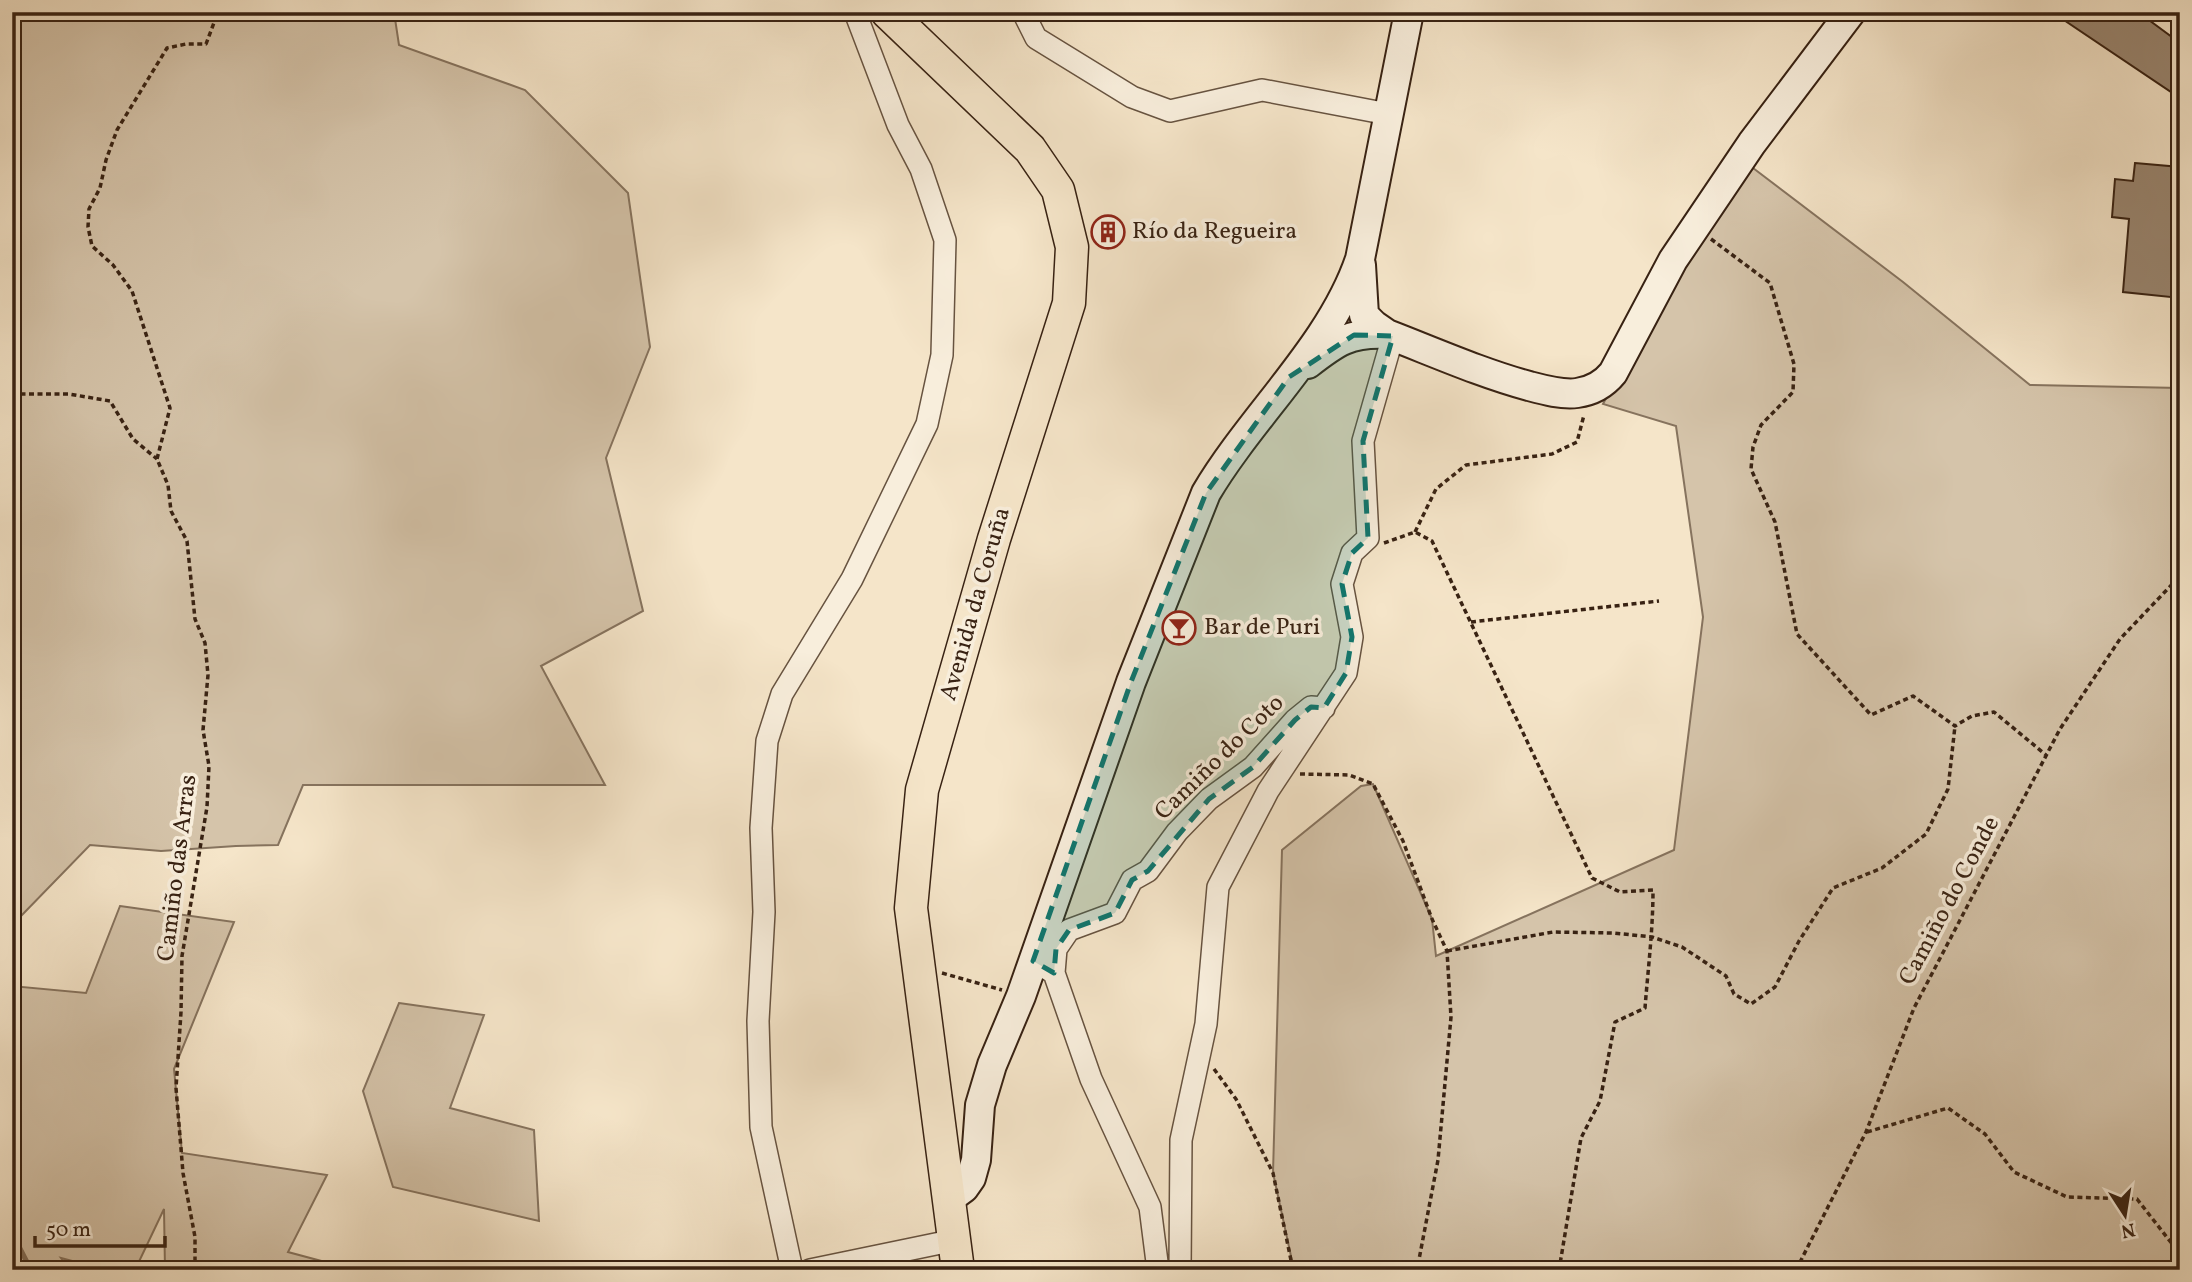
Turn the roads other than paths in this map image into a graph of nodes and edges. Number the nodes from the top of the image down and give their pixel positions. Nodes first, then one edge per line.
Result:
1 (855, 12) edge
2 (887, 12) edge
3 (1023, 12) edge
4 (1409, 12) edge
5 (1851, 12) edge
6 (1388, 114) junction
7 (1353, 316) junction
8 (1390, 335) junction
9 (1289, 377) junction
10 (1324, 708) junction
11 (1043, 967) junction
12 (977, 1135) junction
13 (949, 1157) junction
14 (956, 1194) junction
15 (956, 1255) edge
16 (792, 1270) edge
17 (810, 1270) edge
18 (1158, 1270) edge
19 (1180, 1270) edge

1 - 16 street
2 - 13 main road, Avenida da Coruña
3 - 6 street
4 - 6 street
5 - 8 street
6 - 7 street
7 - 8 street
7 - 9 street
7 - 9 street
8 - 10 street
9 - 11 street
10 - 11 street, Camiño do Coto
10 - 19 street
11 - 12 street
11 - 18 street
12 - 13 street
12 - 14 street
13 - 14 main road, Avenida da Coruña
14 - 15 main road, Avenida da Coruña
15 - 17 street

